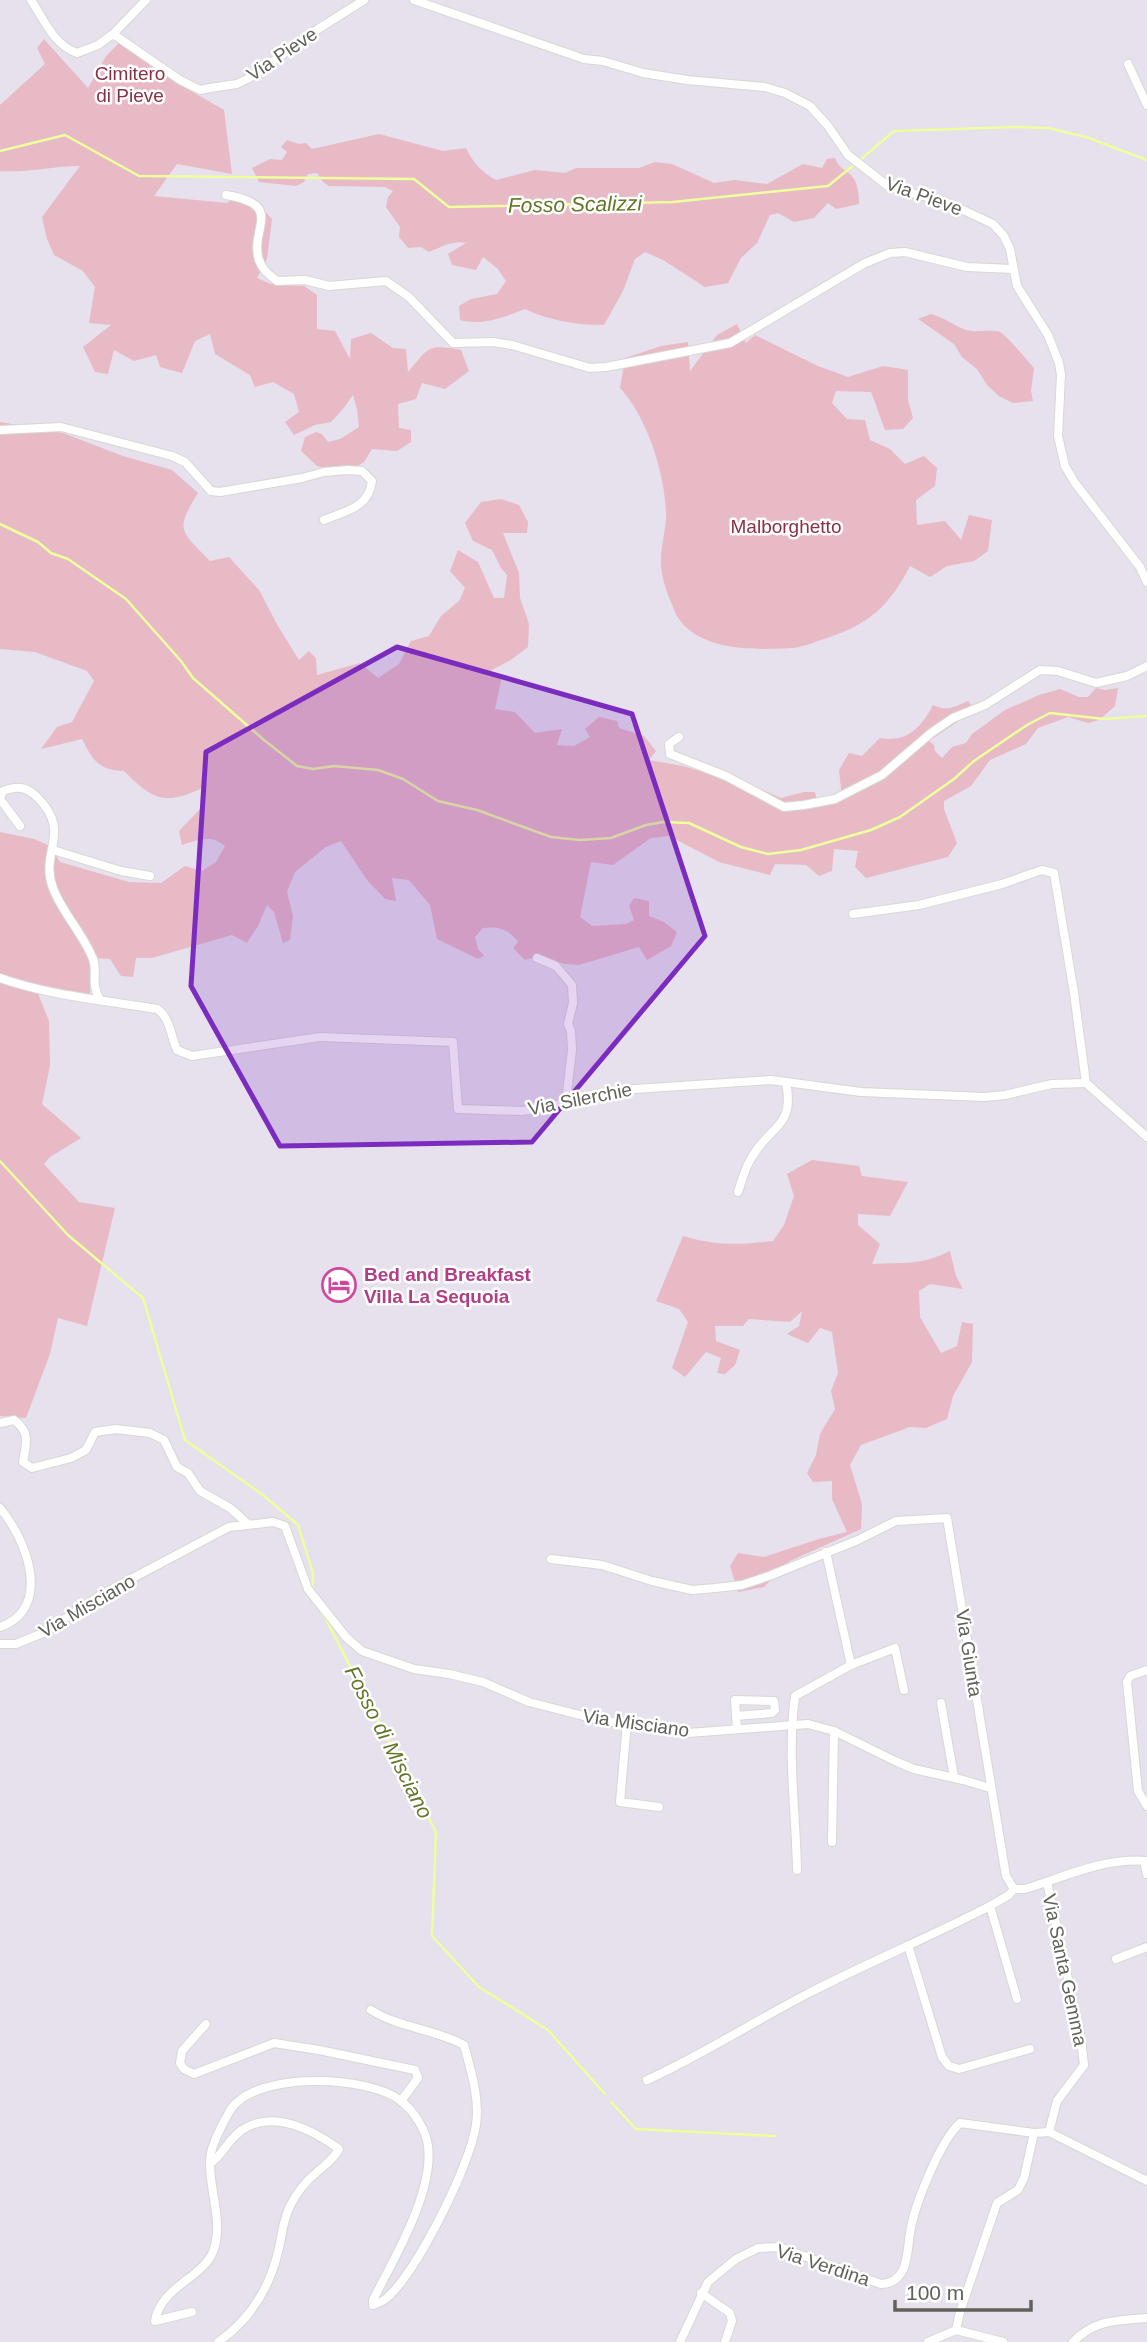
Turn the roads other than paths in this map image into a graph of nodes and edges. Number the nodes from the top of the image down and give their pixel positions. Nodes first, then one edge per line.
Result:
1 (31, 0) edge
2 (145, 0) edge
3 (364, 0) edge
4 (414, 0) edge
5 (113, 34) junction
6 (1128, 64) dead end
7 (1147, 105) edge
8 (226, 195) dead end
9 (1013, 269) junction
10 (0, 430) edge
11 (324, 520) dead end
12 (1147, 583) edge
13 (1147, 666) edge
14 (679, 737) dead end
15 (0, 799) edge
16 (20, 826) dead end
17 (53, 850) junction
18 (150, 876) dead end
19 (853, 914) dead end
20 (537, 958) dead end
21 (0, 978) edge
22 (100, 1000) junction
23 (786, 1082) junction
24 (1086, 1083) junction
25 (566, 1101) junction
26 (1147, 1138) edge
27 (737, 1192) dead end
28 (0, 1423) edge
29 (0, 1508) edge
30 (248, 1524) junction
31 (826, 1552) junction
32 (551, 1559) dead end
33 (0, 1627) edge
34 (0, 1644) edge
35 (851, 1665) junction
36 (1147, 1670) edge
37 (904, 1690) dead end
38 (941, 1703) dead end
39 (736, 1716) junction
40 (627, 1723) junction
41 (791, 1724) junction
42 (737, 1729) junction
43 (834, 1731) junction
44 (954, 1777) junction
45 (990, 1788) junction
46 (1147, 1806) edge
47 (659, 1807) dead end
48 (832, 1842) dead end
49 (1146, 1861) edge
50 (797, 1870) dead end
51 (1147, 1874) edge
52 (1046, 1882) junction
53 (1014, 1889) junction
54 (990, 1906) junction
55 (908, 1945) junction
56 (1147, 1947) edge
57 (1116, 1959) dead end
58 (1017, 1999) dead end
59 (371, 2010) dead end
60 (206, 2024) dead end
61 (1030, 2049) dead end
62 (647, 2080) dead end
63 (401, 2101) junction
64 (1049, 2132) junction
65 (1034, 2133) junction
66 (212, 2162) junction
67 (1147, 2181) edge
68 (701, 2293) junction
69 (192, 2312) dead end
70 (1147, 2318) edge
71 (956, 2330) junction
72 (218, 2342) edge
73 (680, 2342) edge
74 (725, 2342) edge
75 (928, 2342) edge
76 (1003, 2342) edge
77 (1073, 2342) edge

1 - 5 street
2 - 5 street
3 - 5 street, Via Pieve
4 - 9 street, Via Pieve
6 - 7 street
8 - 9 street
9 - 12 street, Via Pieve
10 - 11 street
13 - 14 street
15 - 16 street
15 - 17 street
17 - 18 street
17 - 22 street
19 - 24 street
20 - 25 street
21 - 22 street, Via Silerchie
22 - 25 street, Via Silerchie
23 - 24 street, Via Silerchie
23 - 25 street, Via Silerchie
23 - 27 street
24 - 26 street
28 - 30 street
29 - 33 street, Via Misciano
30 - 34 street, Via Misciano
30 - 40 street, Via Misciano
31 - 32 street
31 - 35 street
31 - 45 street, Via Giunta
35 - 37 street
35 - 41 street
36 - 46 street
38 - 44 street
39 - 39 street
39 - 42 street
40 - 42 street, Via Misciano
40 - 47 street
41 - 42 street, Via Misciano
41 - 43 street, Via Misciano
41 - 50 street
43 - 44 street, Via Misciano
43 - 48 street
44 - 45 street, Via Misciano
45 - 53 street
49 - 51 street
49 - 52 street
52 - 53 street
52 - 64 street, Via Santa Gemma
53 - 54 street
54 - 55 street
54 - 58 street
55 - 61 street
55 - 62 street
56 - 57 street
59 - 63 street
60 - 63 street
63 - 66 street
64 - 65 street, Via Verdina
64 - 67 street
65 - 68 street, Via Verdina
65 - 71 street
66 - 69 street
66 - 72 street
68 - 73 street, Via Verdina
68 - 74 street
70 - 77 street
71 - 75 street
71 - 76 street

